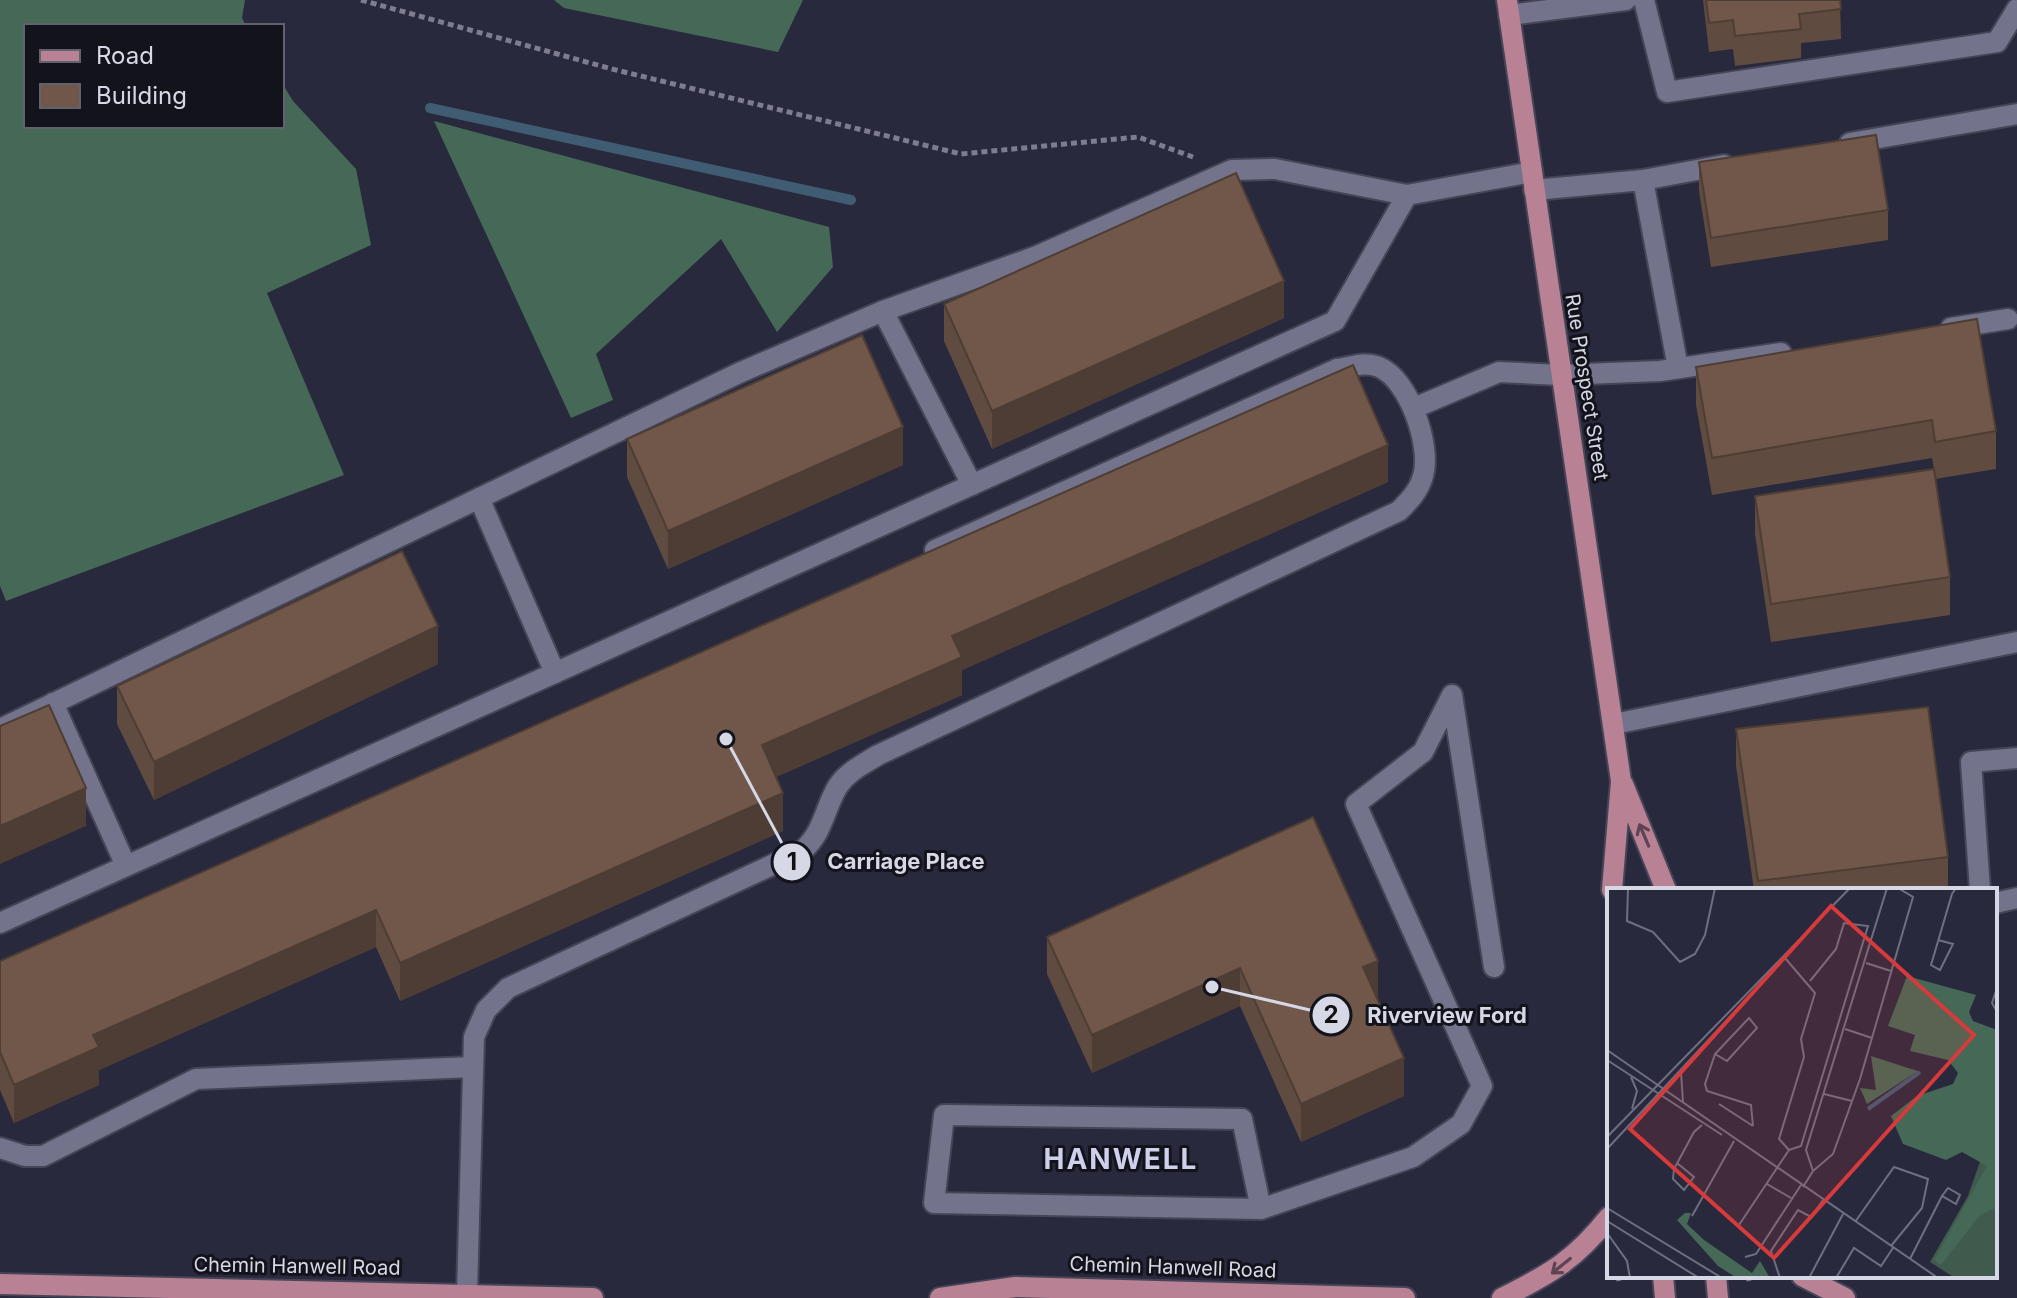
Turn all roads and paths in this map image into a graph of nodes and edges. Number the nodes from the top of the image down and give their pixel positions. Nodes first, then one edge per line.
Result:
1 (361, 0) edge
2 (1626, 0) edge
3 (1644, 0) edge
4 (1508, 8) edge
5 (2017, 9) edge
6 (2017, 114) edge
7 (1830, 147) edge
8 (1752, 161) edge
9 (1232, 170) junction
10 (1643, 180) junction
11 (1533, 181) junction
12 (1407, 195) junction
13 (883, 311) junction
14 (2008, 319) dead end
15 (1929, 331) edge
16 (1804, 350) edge
17 (1678, 368) junction
18 (1560, 375) junction
19 (1414, 408) junction
20 (972, 485) junction
21 (479, 498) junction
22 (915, 558) edge
23 (2017, 642) edge
24 (555, 673) junction
25 (53, 703) junction
26 (1614, 724) junction
27 (0, 729) edge
28 (2017, 758) edge
29 (1621, 781) junction
30 (126, 866) junction
31 (1612, 888) edge
32 (1665, 888) edge
33 (1980, 888) edge
34 (2017, 898) edge
35 (1997, 903) edge
36 (0, 923) edge
37 (1494, 967) dead end
38 (471, 1067) junction
39 (0, 1148) edge
40 (1261, 1209) junction
41 (1607, 1220) edge
42 (1663, 1278) edge
43 (1716, 1278) edge
44 (1806, 1278) edge
45 (0, 1284) edge
46 (467, 1294) junction
47 (593, 1298) edge
48 (940, 1298) edge
49 (1405, 1298) edge
50 (1502, 1298) edge
51 (1665, 1298) edge
52 (1718, 1298) edge
53 (1845, 1298) edge

1 - 9 path
2 - 4 lane
3 - 5 lane
4 - 11 main road, Rue Prospect Street
6 - 7 lane
8 - 10 lane
9 - 12 lane
9 - 13 lane
10 - 11 lane
10 - 17 lane
11 - 12 lane
11 - 18 main road, Rue Prospect Street
12 - 20 lane
13 - 20 lane
13 - 21 lane
14 - 15 lane
16 - 17 lane
17 - 18 lane
18 - 19 lane
18 - 26 main road, Rue Prospect Street
19 - 22 lane
19 - 38 lane
20 - 24 lane
21 - 24 lane
21 - 25 lane
23 - 26 lane
24 - 30 lane
25 - 27 lane
25 - 30 lane
26 - 29 main road, Rue Prospect Street
28 - 33 lane
29 - 31 main road, Rue Prospect Street
32 -> 29 main road, Rue Prospect Street
30 - 36 lane
34 - 35 lane
37 - 40 lane
38 - 39 lane
38 - 46 lane
40 - 40 lane
41 -> 50 main road
42 - 51 main road
43 - 52 main road
44 - 53 main road
45 - 46 main road, Chemin Hanwell Road
46 - 47 main road, Chemin Hanwell Road
48 - 49 main road, Chemin Hanwell Road

